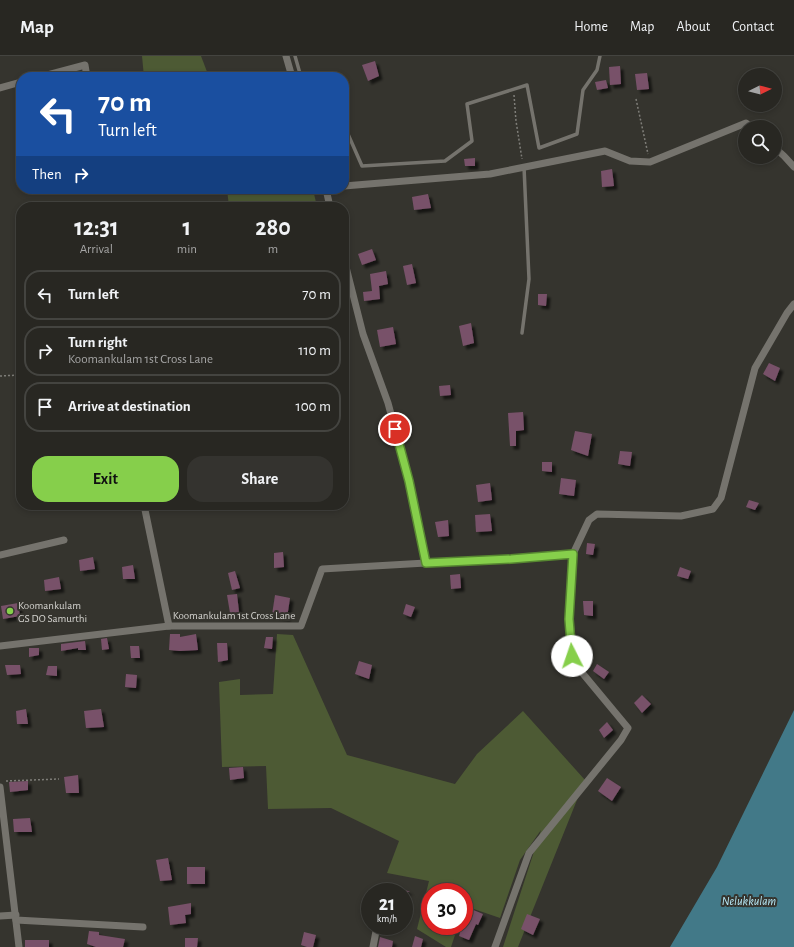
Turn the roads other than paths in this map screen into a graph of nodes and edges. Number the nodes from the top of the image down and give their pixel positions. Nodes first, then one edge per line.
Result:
1 (286, 56) edge
2 (295, 56) edge
3 (600, 56) edge
4 (59, 72) edge
5 (86, 72) edge
6 (291, 72) edge
7 (300, 72) edge
8 (16, 83) edge
9 (0, 88) edge
10 (738, 126) edge
11 (349, 136) edge
12 (782, 154) edge
13 (524, 167) junction
14 (794, 167) edge
15 (349, 186) edge
16 (349, 279) edge
17 (794, 304) edge
18 (522, 333) dead end
19 (145, 510) edge
20 (64, 540) dead end
21 (573, 554) junction
22 (0, 555) edge
23 (426, 563) junction
24 (169, 626) junction
25 (0, 646) edge
26 (0, 786) edge
27 (0, 916) edge
28 (16, 918) junction
29 (143, 927) dead end
30 (375, 935) edge
31 (19, 947) edge
32 (373, 947) edge
33 (495, 947) edge

1 - 6 street
2 - 7 lane
3 - 11 lane
4 - 5 street
8 - 9 street
10 - 13 street
12 - 14 street
13 - 15 street
13 - 18 lane
16 - 23 street
17 - 21 street
19 - 24 street
20 - 22 street
21 - 23 street
21 - 33 street
23 - 24 street, Koomankulam 1st Cross Lane
24 - 25 street, Koomankulam 1st Cross Lane
26 - 28 street
27 - 28 street
28 - 29 street
28 - 31 street
30 - 32 street

